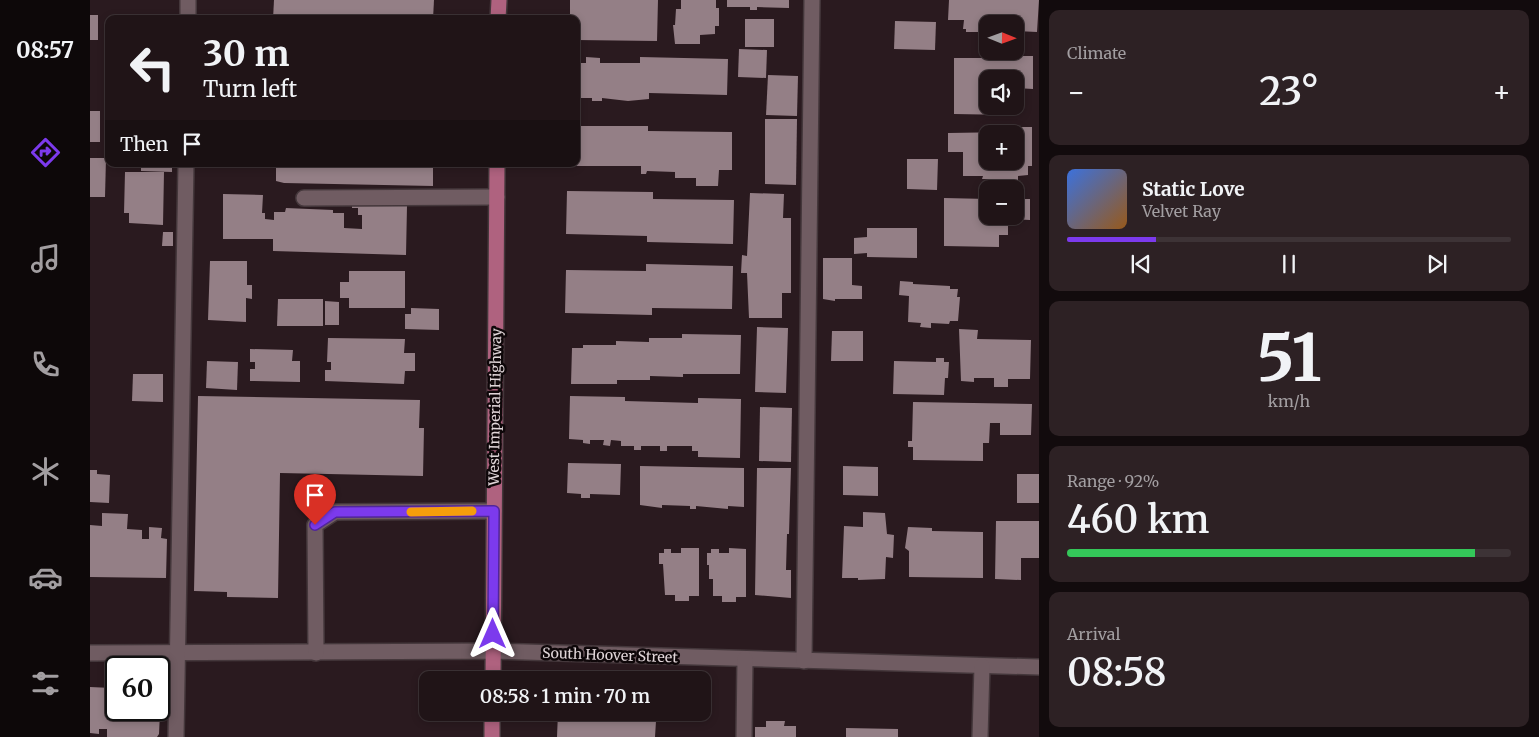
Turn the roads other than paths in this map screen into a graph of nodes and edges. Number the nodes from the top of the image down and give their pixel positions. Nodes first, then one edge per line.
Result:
1 (188, 0) edge
2 (498, 0) edge
3 (812, 0) edge
4 (188, 15) edge
5 (498, 15) edge
6 (186, 167) edge
7 (497, 167) edge
8 (497, 197) junction
9 (304, 198) dead end
10 (494, 511) junction
11 (493, 651) junction
12 (90, 653) edge
13 (316, 653) junction
14 (177, 654) junction
15 (745, 659) junction
16 (804, 661) junction
17 (982, 666) junction
18 (1039, 667) edge
19 (492, 671) edge
20 (492, 721) edge
21 (176, 737) edge
22 (492, 737) edge
23 (744, 737) edge
24 (980, 737) edge

1 - 4 street
2 - 5 main road
3 - 16 street
6 - 14 street
7 - 8 main road, West Imperial Highway
8 - 9 street
8 - 10 main road, West Imperial Highway
10 - 11 main road, West Imperial Highway
10 - 13 street
11 - 13 street, South Hoover Street
11 - 15 street, South Hoover Street
11 - 19 main road, West Imperial Highway
12 - 14 street, South Hoover Street
13 - 14 street, South Hoover Street
14 - 21 street
15 - 16 street, South Hoover Street
15 - 23 street
16 - 17 street, South Hoover Street
17 - 18 street, South Hoover Street
17 - 24 street
20 - 22 main road

